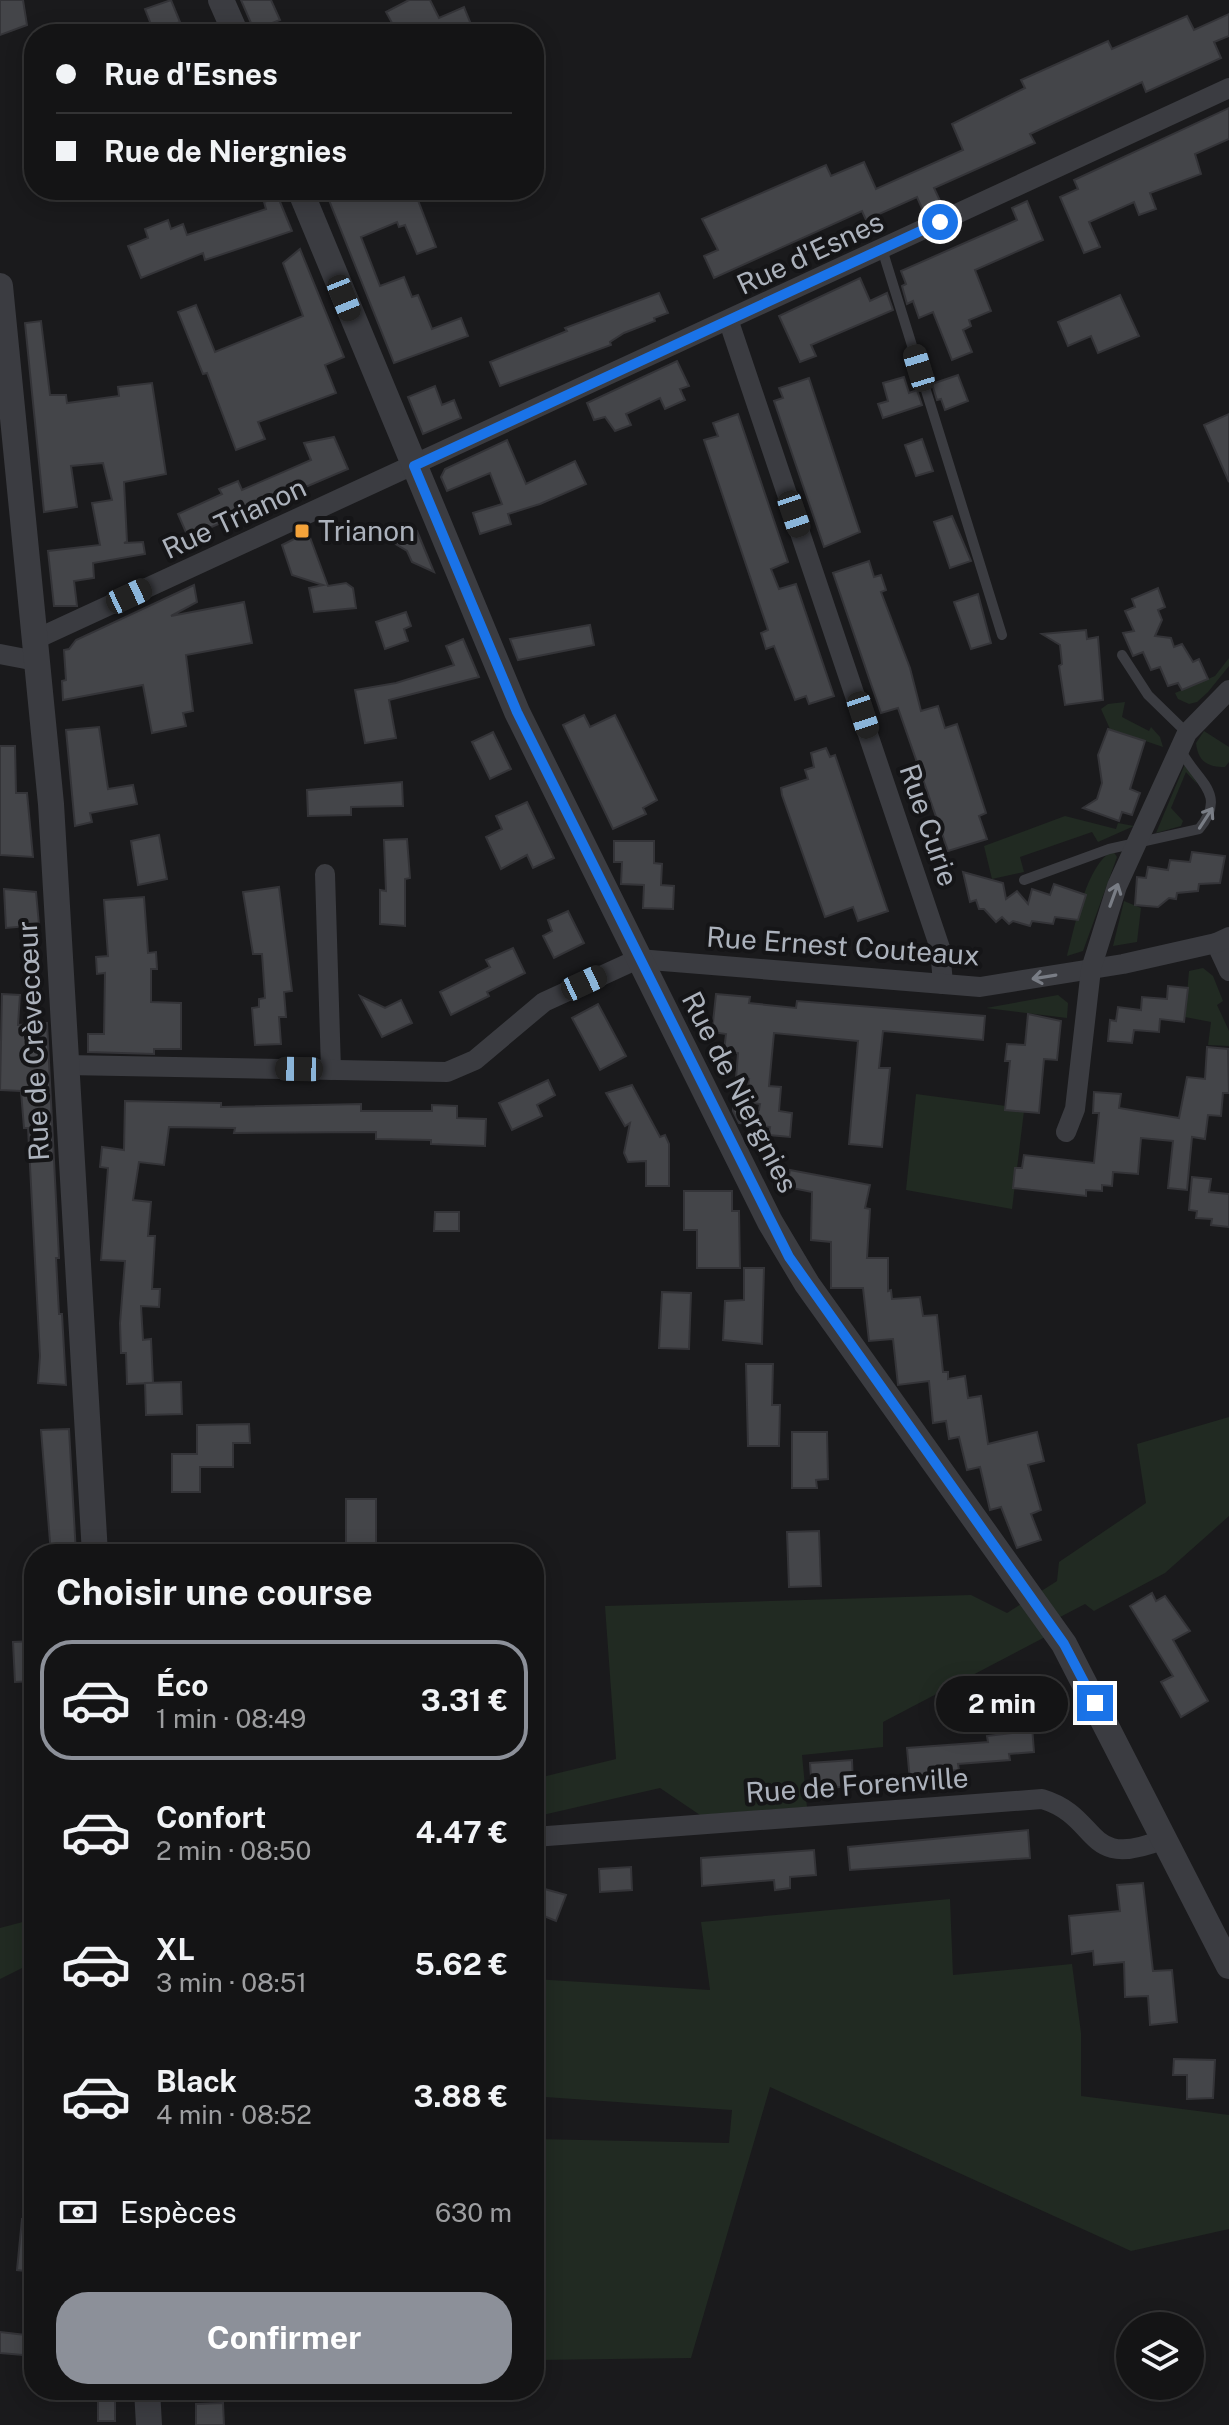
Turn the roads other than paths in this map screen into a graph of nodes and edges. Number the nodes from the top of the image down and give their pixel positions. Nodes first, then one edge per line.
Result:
1 (221, 0) edge
2 (232, 24) edge
3 (1229, 88) edge
4 (304, 200) edge
5 (882, 249) junction
6 (0, 286) edge
7 (729, 322) junction
8 (414, 466) junction
9 (1002, 635) dead end
10 (35, 650) junction
11 (0, 654) edge
12 (1122, 655) dead end
13 (1229, 690) edge
14 (1183, 740) junction
15 (1137, 845) junction
16 (325, 874) dead end
17 (1024, 880) dead end
18 (1222, 940) edge
19 (638, 959) junction
20 (1091, 969) junction
21 (1229, 971) edge
22 (943, 984) junction
23 (66, 1065) junction
24 (331, 1070) junction
25 (1066, 1132) dead end
26 (94, 1544) edge
27 (544, 1836) edge
28 (1164, 1839) junction
29 (1229, 1966) edge
30 (148, 2400) edge
31 (149, 2425) edge

1 - 2 street
3 - 5 street, Rue d'Esnes
4 - 8 street, Rue de Niergnies
5 - 7 street, Rue d'Esnes
5 - 9 lane
6 - 10 street, Rue de Crèvecœur
7 - 8 street, Rue d'Esnes
7 - 22 street, Rue Curie
8 - 10 street, Rue Trianon
8 - 19 street, Rue de Niergnies
10 - 11 street
10 - 23 street, Rue de Crèvecœur
12 - 14 lane
13 - 14 street
14 - 15 street
15 -> 14 lane
15 - 17 lane
20 -> 15 street
16 - 24 street
18 - 20 street, Rue Ernest Couteaux
18 - 21 street, Rue Ernest Couteaux
19 - 22 street, Rue Ernest Couteaux
19 - 24 street
19 - 28 street, Rue de Niergnies
20 -> 22 street, Rue Ernest Couteaux
20 - 25 street
23 - 24 street
23 - 26 street, Rue de Crèvecœur
27 - 28 street, Rue de Forenville
28 - 29 street, Rue de Niergnies
30 - 31 street

